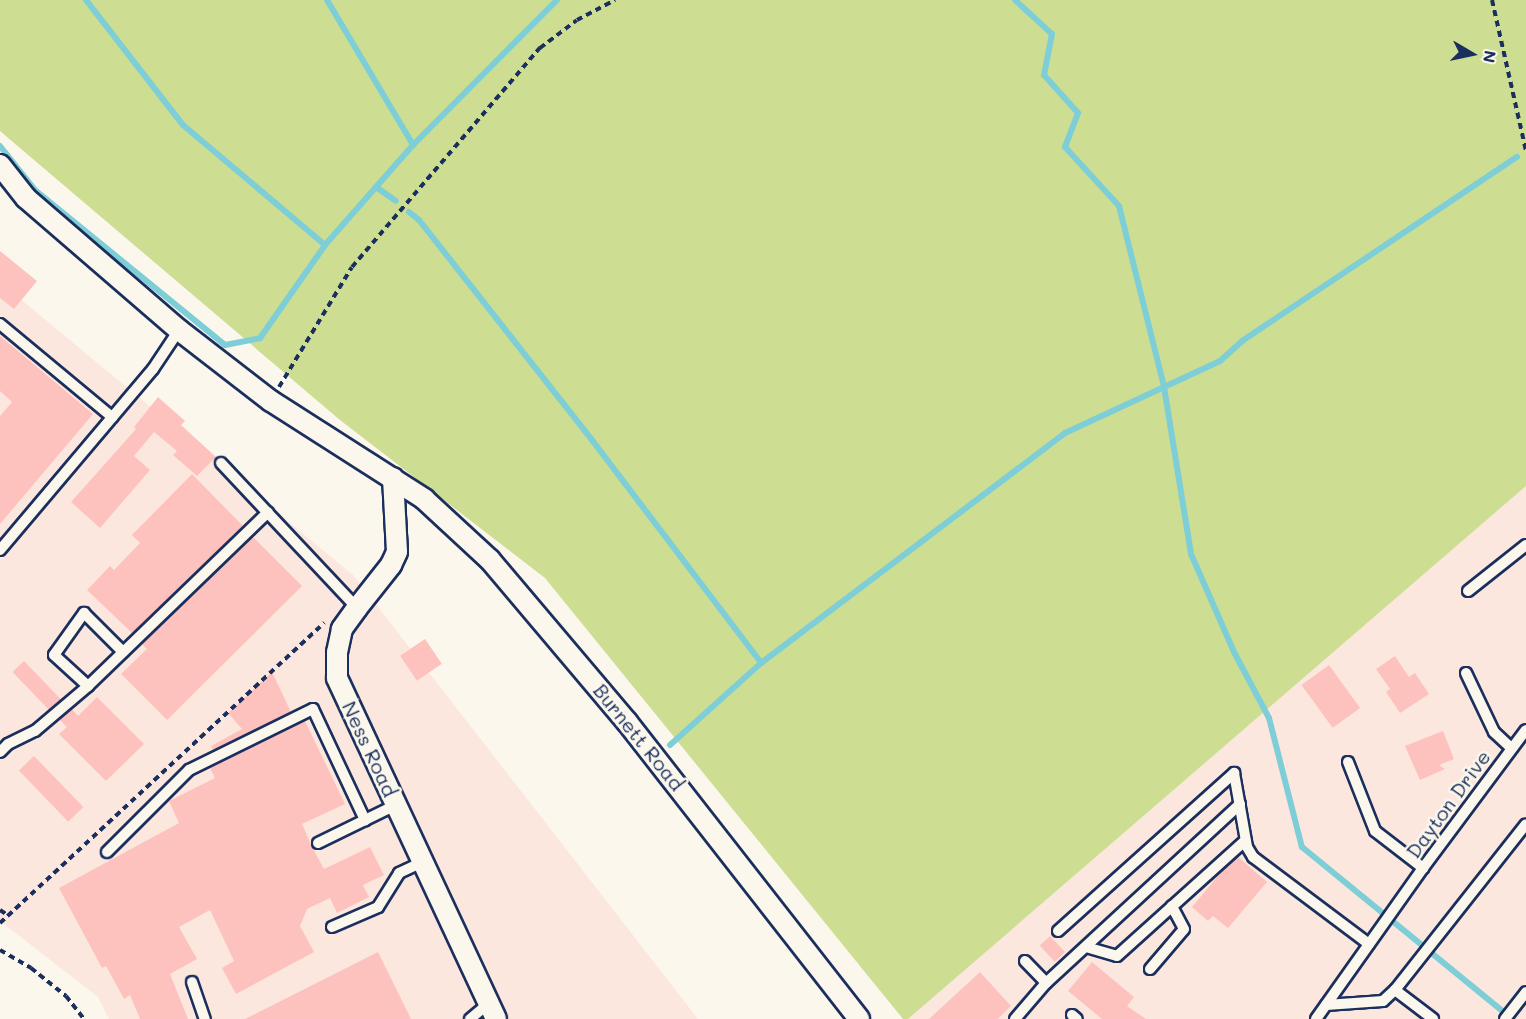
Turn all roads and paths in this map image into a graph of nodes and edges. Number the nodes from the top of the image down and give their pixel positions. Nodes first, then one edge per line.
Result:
1 (615, 0) edge
2 (1492, 0) edge
3 (1526, 151) edge
4 (0, 165) edge
5 (0, 324) edge
6 (179, 330) junction
7 (271, 400) junction
8 (112, 417) junction
9 (221, 463) dead end
10 (393, 478) junction
11 (268, 512) junction
12 (1526, 545) edge
13 (0, 550) edge
14 (1468, 591) dead end
15 (357, 608) junction
16 (302, 642) dead end
17 (123, 652) junction
18 (1466, 673) dead end
19 (88, 686) junction
20 (1526, 730) edge
21 (1511, 748) junction
22 (0, 752) edge
23 (1348, 762) dead end
24 (1240, 804) junction
25 (396, 805) junction
26 (365, 820) junction
27 (1526, 824) edge
28 (1246, 840) junction
29 (318, 843) dead end
30 (107, 852) dead end
31 (423, 862) junction
32 (1423, 868) junction
33 (1172, 906) junction
34 (0, 910) edge
35 (9, 916) junction
36 (0, 922) edge
37 (332, 927) dead end
38 (1058, 931) dead end
39 (1373, 939) junction
40 (1086, 947) junction
41 (0, 950) edge
42 (1025, 961) dead end
43 (1150, 969) dead end
44 (192, 982) dead end
45 (1046, 983) junction
46 (1395, 990) junction
47 (1526, 992) edge
48 (1326, 1005) junction
49 (492, 1011) edge
50 (84, 1019) edge
51 (206, 1019) edge
52 (470, 1019) edge
53 (860, 1019) edge
54 (1015, 1019) edge
55 (1316, 1019) edge
56 (1432, 1019) edge
57 (1505, 1019) edge

1 - 7 path
2 - 3 path
4 - 6 street, Burnett Road
5 - 8 lane
6 - 7 street, Burnett Road
6 - 8 lane
7 - 10 street, Burnett Road
8 - 13 lane
9 - 11 lane
10 - 15 street, Ness Road
10 - 53 street, Burnett Road
11 - 15 lane
11 - 17 lane
12 - 14 lane
15 - 25 street, Ness Road
16 - 35 path
17 - 19 lane
17 - 19 lane
18 - 21 lane
19 - 22 lane
20 - 21 lane, Dayton Drive
21 - 32 lane, Dayton Drive
23 - 32 lane
24 - 28 lane
24 - 38 lane
24 - 40 lane
25 - 26 lane
25 - 31 street, Ness Road
26 - 29 lane
26 - 30 lane
27 - 46 lane
28 - 33 lane
28 - 39 lane
31 - 37 lane
31 - 49 street, Ness Road
32 - 39 lane, Dayton Drive
33 - 40 lane
33 - 43 lane
34 - 35 path
35 - 36 path
39 - 48 lane
40 - 45 lane
41 - 50 path
42 - 45 lane
44 - 51 lane
45 - 54 lane
46 - 48 lane
46 - 56 lane
47 - 57 lane
48 - 55 lane
49 - 52 lane

